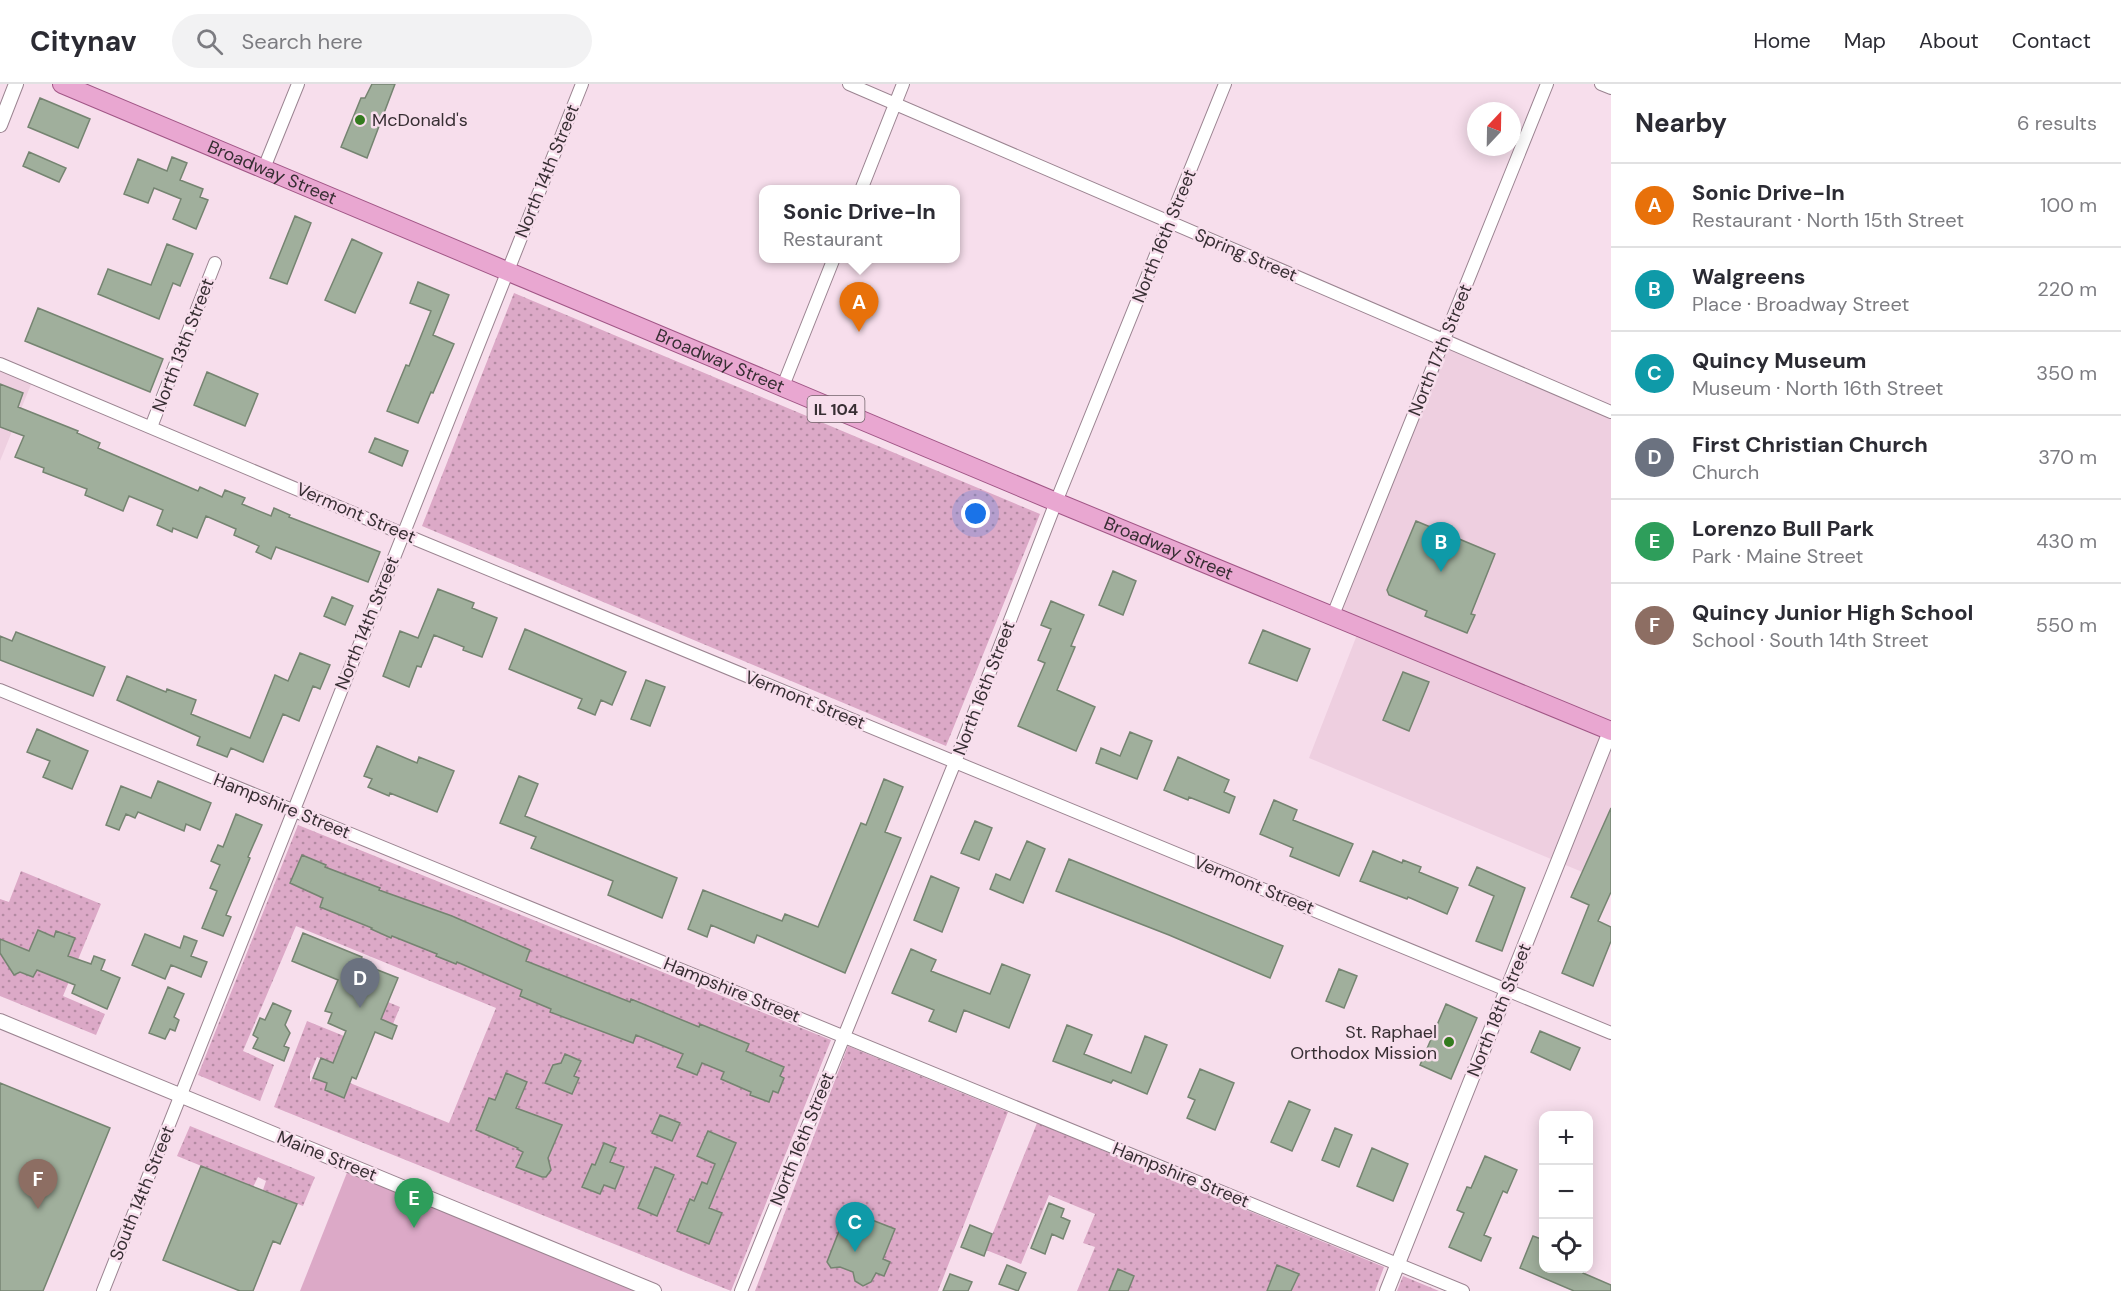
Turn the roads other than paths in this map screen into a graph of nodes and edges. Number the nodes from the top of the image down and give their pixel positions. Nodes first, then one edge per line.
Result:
1 (16, 84) edge
2 (62, 84) edge
3 (298, 84) edge
4 (582, 84) edge
5 (849, 84) edge
6 (903, 84) edge
7 (1225, 84) edge
8 (1547, 84) edge
9 (1600, 84) edge
10 (1611, 88) edge
11 (895, 104) junction
12 (0, 124) edge
13 (264, 168) junction
14 (863, 185) edge
15 (1171, 222) junction
16 (215, 263) dead end
17 (832, 263) edge
18 (507, 270) junction
19 (1444, 341) junction
20 (0, 363) edge
21 (783, 386) junction
22 (1611, 412) edge
23 (151, 427) junction
24 (1056, 502) junction
25 (403, 534) junction
26 (1333, 615) junction
27 (0, 690) edge
28 (1611, 730) edge
29 (955, 762) junction
30 (292, 810) junction
31 (1508, 990) junction
32 (0, 1021) edge
33 (1611, 1033) edge
34 (844, 1036) junction
35 (181, 1096) junction
36 (1398, 1264) junction
37 (103, 1291) edge
38 (654, 1291) edge
39 (741, 1291) edge
40 (1387, 1291) edge
41 (1463, 1291) edge

1 - 12 street
2 - 13 main road, Broadway Street / IL 104
3 - 13 street
4 - 18 street, North 14th Street
5 - 11 street, Spring Street
6 - 11 street
7 - 15 street, North 16th Street
8 - 19 street, North 17th Street
9 - 10 street
11 - 14 street
11 - 15 street, Spring Street
13 - 18 main road, Broadway Street / IL 104
15 - 19 street, Spring Street
15 - 24 street, North 16th Street
16 - 23 street, North 13th Street
17 - 21 street
18 - 21 main road, Broadway Street / IL 104
18 - 25 street, North 14th Street
19 - 22 street, Spring Street
19 - 26 street, North 17th Street
20 - 23 street, Vermont Street
21 - 24 main road, Broadway Street / IL 104
23 - 25 street, Vermont Street
24 - 26 main road, Broadway Street / IL 104
24 - 29 street, North 16th Street
25 - 29 street, Vermont Street
25 - 30 street, North 14th Street
26 - 28 main road, Broadway Street / IL 104
27 - 30 street, Hampshire Street
28 - 31 street, North 18th Street
29 - 31 street, Vermont Street
29 - 34 street, North 16th Street
30 - 34 street, Hampshire Street
30 - 35 street, North 14th Street
31 - 33 street, Vermont Street
31 - 36 street, North 18th Street
32 - 35 street, Maine Street
34 - 36 street, Hampshire Street
34 - 39 street, North 16th Street
35 - 37 street, South 14th Street
35 - 38 street, Maine Street
36 - 40 street, North 18th Street
36 - 41 street, Hampshire Street

